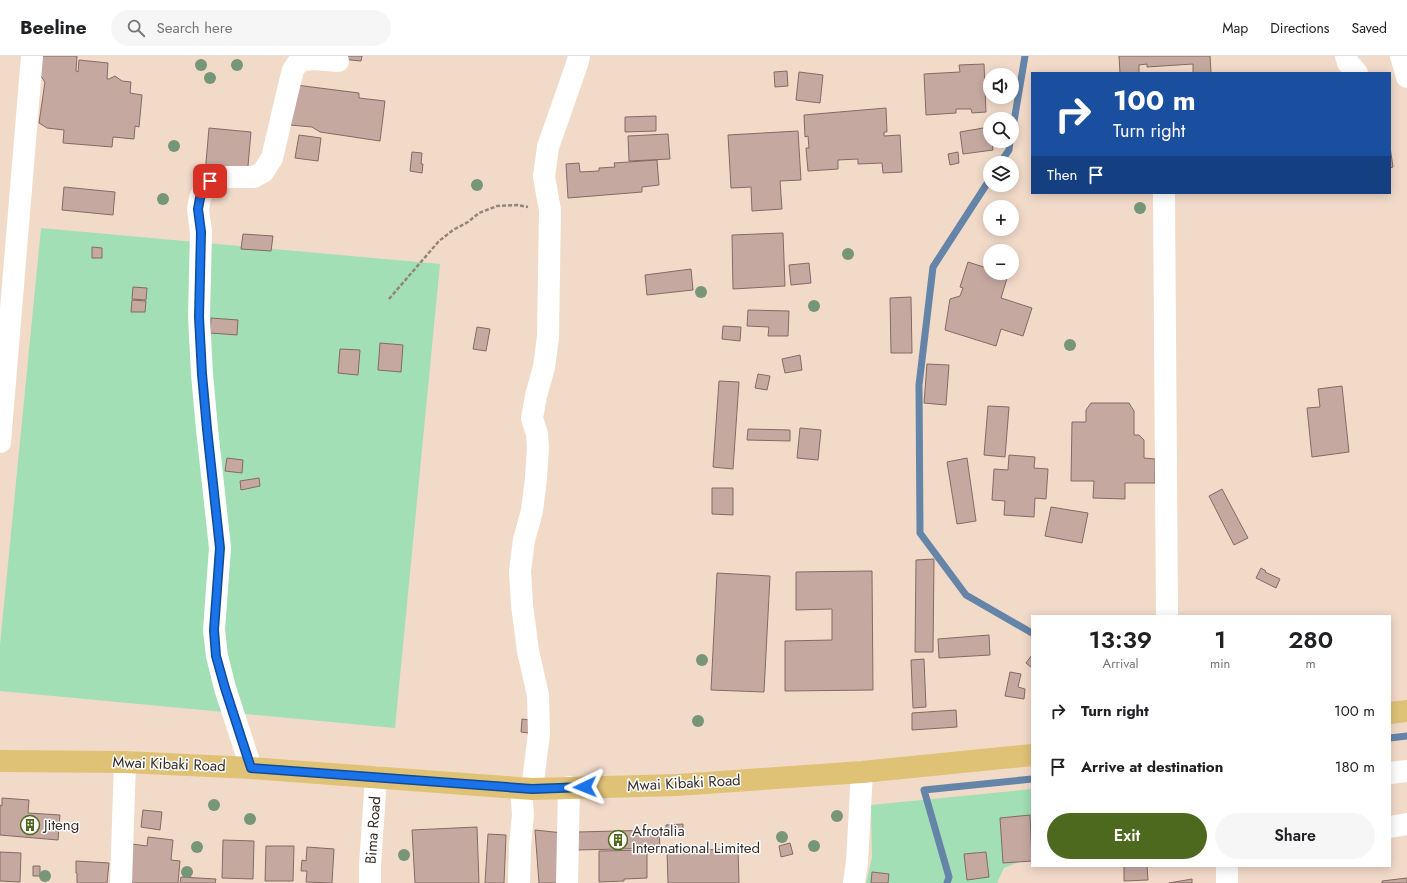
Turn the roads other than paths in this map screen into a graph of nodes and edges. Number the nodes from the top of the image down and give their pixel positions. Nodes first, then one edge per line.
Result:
1 (32, 56) edge
2 (579, 56) edge
3 (1346, 56) edge
4 (1401, 56) edge
5 (338, 61) dead end
6 (1356, 72) edge
7 (1407, 77) edge
8 (1164, 194) edge
9 (0, 442) edge
10 (1167, 615) edge
11 (1407, 711) edge
12 (1391, 713) edge
13 (1031, 755) edge
14 (0, 761) edge
15 (125, 762) junction
16 (251, 768) junction
17 (1407, 771) edge
18 (862, 772) junction
19 (1391, 773) edge
20 (376, 777) junction
21 (569, 787) junction
22 (527, 788) junction
23 (1407, 824) edge
24 (1391, 827) edge
25 (1227, 867) edge
26 (121, 883) edge
27 (370, 883) edge
28 (519, 883) edge
29 (567, 883) edge
30 (854, 883) edge
31 (1227, 883) edge

1 - 9 street
2 - 22 street
3 - 6 street
4 - 7 street
5 - 16 street
8 - 10 street
11 - 12 main road
13 - 18 main road, Mwai Kibaki Road
14 - 15 main road, Mwai Kibaki Road
15 - 16 main road, Mwai Kibaki Road
15 - 26 street
16 - 20 main road, Mwai Kibaki Road
17 - 19 street
18 - 21 main road, Mwai Kibaki Road
18 - 30 street
20 - 22 main road, Mwai Kibaki Road
20 - 27 street, Bima Road
21 - 22 main road, Mwai Kibaki Road
21 - 29 street
22 - 28 street
23 - 24 street
25 - 31 street

